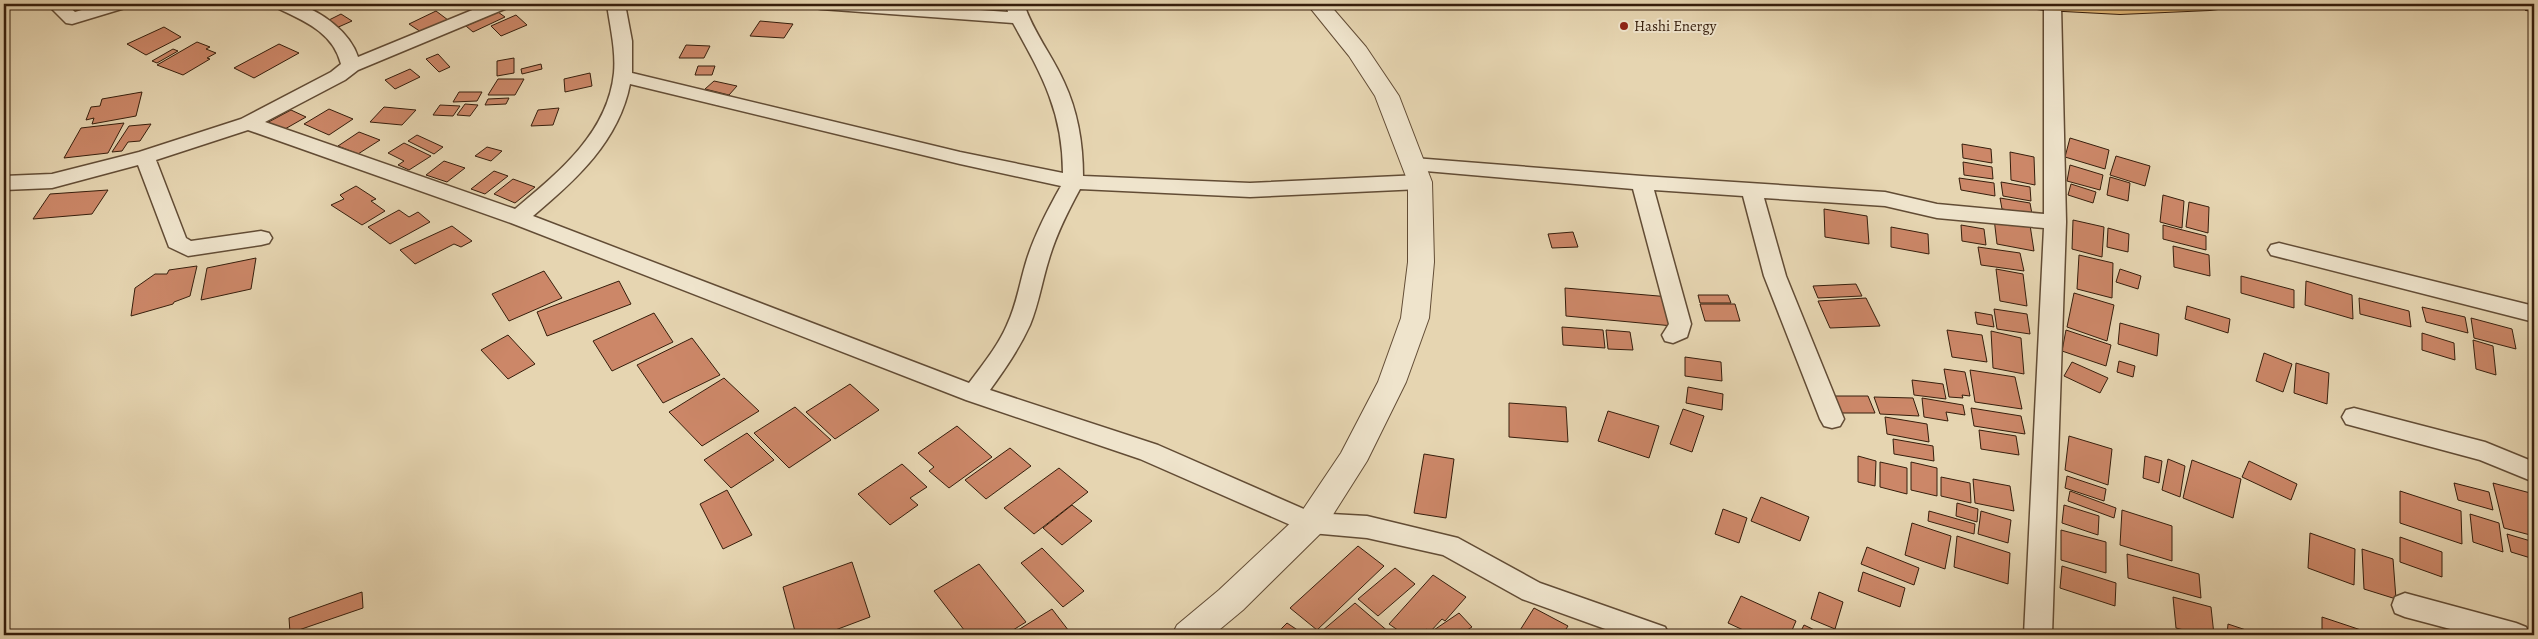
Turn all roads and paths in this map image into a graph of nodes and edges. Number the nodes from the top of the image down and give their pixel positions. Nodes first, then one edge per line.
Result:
1 (56, 4) edge
2 (119, 4) edge
3 (283, 4) edge
4 (501, 4) edge
5 (616, 4) edge
6 (821, 4) edge
7 (1318, 4) edge
8 (2050, 4) edge
9 (2210, 4) edge
10 (1017, 11) edge
11 (351, 66) junction
12 (624, 78) junction
13 (248, 124) junction
14 (145, 157) junction
15 (1417, 173) junction
16 (1073, 182) junction
17 (4, 183) edge
18 (1642, 183) junction
19 (1751, 189) junction
20 (518, 218) junction
21 (2055, 222) junction
22 (261, 238) dead end
23 (2279, 250) dead end
24 (2534, 314) edge
25 (1673, 336) dead end
26 (974, 394) junction
27 (2354, 417) dead end
28 (1832, 419) dead end
29 (2534, 472) edge
30 (1311, 522) junction
31 (2405, 605) dead end
32 (1189, 635) edge
33 (1655, 635) edge
34 (2038, 635) edge
35 (2516, 635) edge

1 - 2 street
3 - 11 street
4 - 11 street
5 - 12 street
6 - 10 street
7 - 15 street
8 - 9 highway
8 - 21 street
10 - 16 street
11 - 13 street
12 - 16 street
12 - 20 street
13 - 14 street
13 - 20 street
14 - 17 street
14 - 22 street
15 - 16 street
15 - 18 street
15 - 30 street
16 - 26 street
18 - 19 street
18 - 25 street
19 - 21 street
19 - 28 street
20 - 26 street
21 - 34 street
23 - 24 street
26 - 30 street
27 - 29 street
30 - 32 street
30 - 33 street
31 - 35 street

